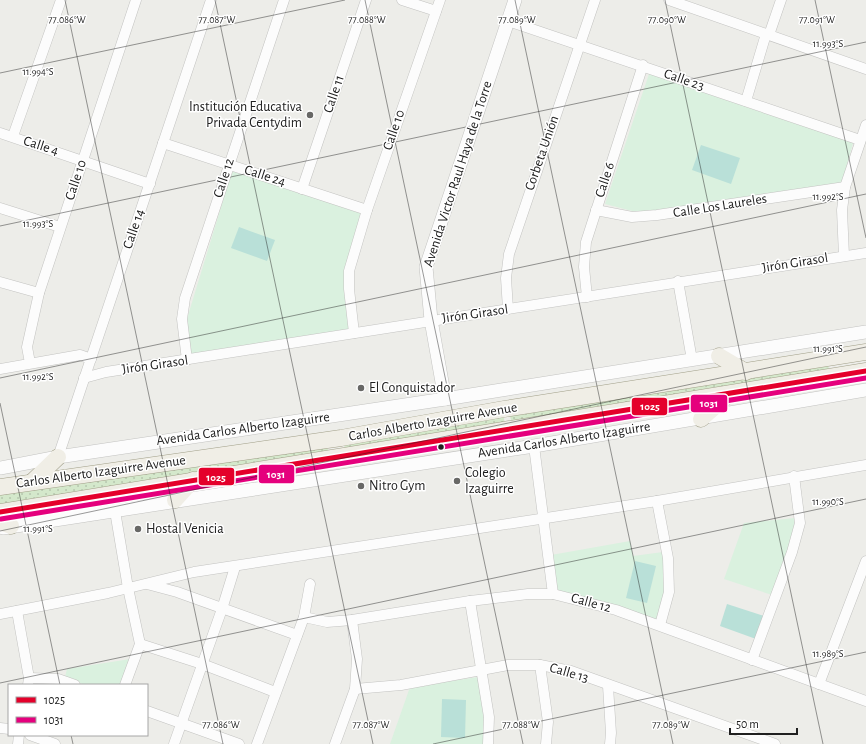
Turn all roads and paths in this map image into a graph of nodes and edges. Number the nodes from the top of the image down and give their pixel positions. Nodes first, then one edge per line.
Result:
1 (61, 0) edge
2 (136, 0) edge
3 (211, 0) edge
4 (284, 0) edge
5 (366, 0) edge
6 (402, 0) edge
7 (440, 0) edge
8 (515, 0) edge
9 (595, 0) edge
10 (669, 0) edge
11 (781, 0) edge
12 (436, 11) junction
13 (508, 21) junction
14 (767, 34) junction
15 (579, 44) junction
16 (643, 65) junction
17 (866, 69) edge
18 (746, 101) junction
19 (866, 125) edge
20 (0, 133) edge
21 (13, 136) junction
22 (860, 140) junction
23 (163, 143) junction
24 (83, 160) junction
25 (228, 164) junction
26 (150, 184) junction
27 (845, 186) junction
28 (302, 189) junction
29 (0, 208) edge
30 (367, 210) junction
31 (596, 210) junction
32 (60, 227) junction
33 (866, 253) edge
34 (844, 256) junction
35 (678, 281) junction
36 (0, 282) edge
37 (39, 293) junction
38 (587, 296) junction
39 (508, 309) junction
40 (430, 320) junction
41 (866, 332) edge
42 (354, 333) junction
43 (865, 351) edge
44 (719, 356) junction
45 (834, 357) junction
46 (91, 359) junction
47 (187, 360) junction
48 (692, 360) junction
49 (30, 363) junction
50 (0, 369) edge
51 (866, 371) edge
52 (746, 372) junction
53 (834, 376) junction
54 (84, 378) junction
55 (866, 390) edge
56 (729, 394) junction
57 (445, 399) junction
58 (701, 419) junction
59 (341, 438) junction
60 (534, 446) junction
61 (58, 457) junction
62 (345, 457) junction
63 (866, 465) edge
64 (0, 468) edge
65 (866, 469) edge
66 (794, 476) junction
67 (193, 480) junction
68 (32, 482) junction
69 (0, 487) edge
70 (175, 500) junction
71 (657, 501) junction
72 (115, 511) junction
73 (0, 512) edge
74 (543, 518) junction
75 (4, 525) edge
76 (866, 561) edge
77 (235, 567) junction
78 (146, 584) junction
79 (310, 584) dead end
80 (128, 588) junction
81 (553, 594) junction
82 (470, 601) junction
83 (222, 609) junction
84 (17, 611) junction
85 (0, 614) edge
86 (304, 617) junction
87 (352, 620) junction
88 (660, 625) junction
89 (297, 635) junction
90 (140, 644) junction
91 (752, 660) junction
92 (202, 664) junction
93 (540, 665) junction
94 (482, 671) junction
95 (29, 681) edge
96 (72, 684) edge
97 (125, 684) edge
98 (819, 684) junction
99 (608, 686) junction
100 (355, 689) junction
101 (275, 692) junction
102 (866, 701) edge
103 (148, 711) edge
104 (181, 724) junction
105 (33, 736) edge
106 (55, 744) edge
107 (174, 744) edge
108 (239, 744) edge
109 (257, 744) edge
110 (335, 744) edge
111 (488, 744) edge
112 (546, 744) edge
113 (610, 744) edge
114 (775, 744) edge

1 - 21 street
2 - 24 street, Calle 10
3 - 23 street, Calle 14
4 - 25 street, Calle 12
5 - 28 street, Calle 11
6 - 12 street
7 - 12 street, Calle 10
8 - 13 street, Avenida Victor Raul Haya de la Torre
9 - 15 street, Corbeta Unión
10 - 14 street
11 - 14 street
12 - 30 street, Calle 10
13 - 15 street, Calle 23
13 - 40 street, Avenida Victor Raul Haya de la Torre
14 - 17 street
14 - 18 street
15 - 16 street, Calle 23
15 - 39 street, Corbeta Unión
16 - 18 street, Calle 23
16 - 31 street, Calle 6
18 - 22 street, Calle 23
19 - 22 street
20 - 21 street, Calle 4
21 - 24 street, Calle 4
22 - 27 street
23 - 25 street, Calle 24
23 - 26 street, Calle 14
24 - 26 street
24 - 32 street, Calle 10
25 - 28 street, Calle 24
25 - 47 street, Calle 12
26 - 46 street, Calle 14
27 - 31 street, Calle Los Laureles
27 - 34 street
28 - 30 street, Calle 24
29 - 32 street
30 - 42 street, Calle 10
31 - 38 street, Calle 6
32 - 37 street, Calle 10
33 - 34 street, Jirón Girasol
34 - 35 street, Jirón Girasol
35 - 38 street, Jirón Girasol
35 - 48 street
36 - 37 street
37 - 49 street, Calle 10
38 - 39 street, Jirón Girasol
39 - 40 street, Jirón Girasol
40 - 42 street, Jirón Girasol
40 - 57 street, Avenida Victor Raul Haya de la Torre
41 - 44 street, Avenida Carlos Alberto Izaguirre
42 - 47 street, Jirón Girasol
43 - 45 main road, Carlos Alberto Izaguirre Avenue
44 - 48 street, Avenida Carlos Alberto Izaguirre
44 - 52 main road
45 - 52 main road, Carlos Alberto Izaguirre Avenue
45 - 53 main road
46 - 49 street
46 - 54 street, Calle 14
47 - 54 street, Jirón Girasol
48 - 57 street, Avenida Carlos Alberto Izaguirre
49 - 50 street
51 - 53 main road, Carlos Alberto Izaguirre Avenue
52 - 59 main road, Carlos Alberto Izaguirre Avenue
53 - 56 main road, Carlos Alberto Izaguirre Avenue
54 - 61 street, Calle 14
55 - 58 street, Avenida Carlos Alberto Izaguirre
56 - 58 main road
56 - 62 main road, Carlos Alberto Izaguirre Avenue
57 - 61 street, Avenida Carlos Alberto Izaguirre
58 - 60 street, Avenida Carlos Alberto Izaguirre
59 - 62 main road
59 - 68 main road, Carlos Alberto Izaguirre Avenue
60 - 70 street, Avenida Carlos Alberto Izaguirre
60 - 74 street
61 - 64 street, Avenida Carlos Alberto Izaguirre
61 - 68 main road
62 - 67 main road, Carlos Alberto Izaguirre Avenue
63 - 65 street
63 - 66 street
66 - 71 street
66 - 91 street
67 - 70 main road
67 - 73 main road, Carlos Alberto Izaguirre Avenue
68 - 69 main road, Carlos Alberto Izaguirre Avenue
70 - 72 street, Avenida Carlos Alberto Izaguirre
71 - 74 street
71 - 88 street
72 - 75 street, Avenida Carlos Alberto Izaguirre
72 - 80 street
74 - 77 street
74 - 81 street
76 - 98 street
77 - 78 street
77 - 83 street
78 - 80 street
78 - 83 street
79 - 86 street
80 - 84 street
80 - 90 street
81 - 82 street, Calle 12
81 - 88 street, Calle 12
82 - 87 street, Calle 12
82 - 94 street
83 - 89 street
83 - 92 street
84 - 85 street
84 - 95 street
86 - 87 street, Calle 12
86 - 89 street
87 - 100 street
88 - 91 street, Calle 12
89 - 101 street
90 - 92 street
90 - 97 street
91 - 98 street, Calle 12
92 - 101 street
92 - 104 street
93 - 94 street, Calle 13
93 - 99 street, Calle 13
93 - 112 street
94 - 100 street, Calle 13
94 - 111 street
95 - 96 street
98 - 102 street, Calle 12
99 - 113 street
99 - 114 street, Calle 13
100 - 110 street
101 - 109 street
103 - 104 street
104 - 107 street
104 - 108 street
105 - 106 street

